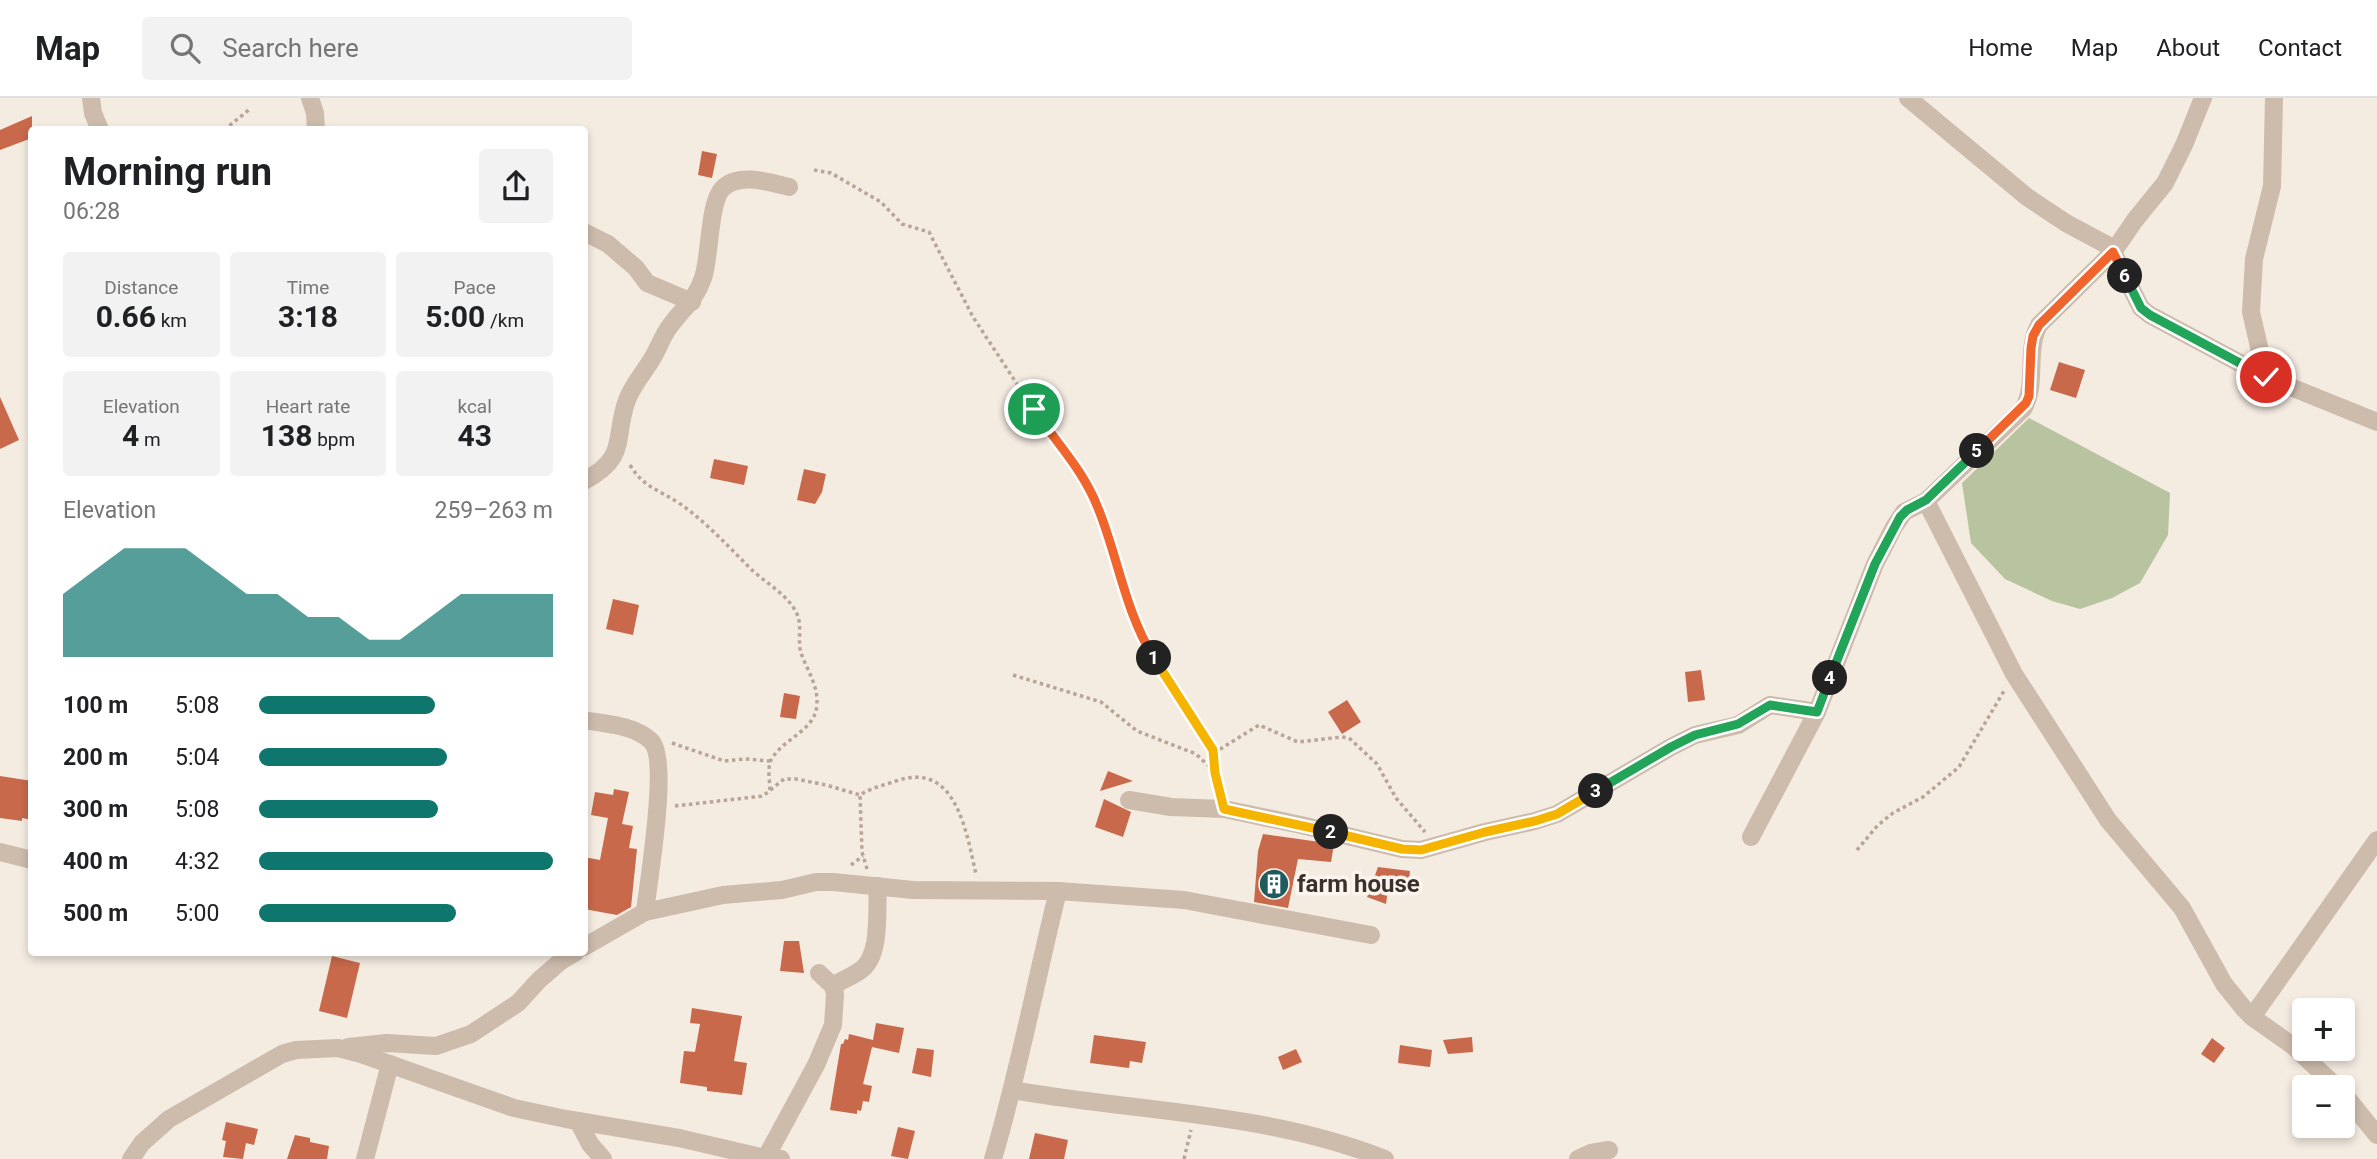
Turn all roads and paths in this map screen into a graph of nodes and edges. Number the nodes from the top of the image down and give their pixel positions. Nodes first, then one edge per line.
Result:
1 (91, 98) edge
2 (310, 98) edge
3 (1908, 98) edge
4 (2203, 98) edge
5 (2274, 98) edge
6 (250, 109) dead end
7 (98, 126) edge
8 (229, 126) edge
9 (316, 126) edge
10 (814, 170) dead end
11 (789, 187) dead end
12 (588, 234) edge
13 (2113, 252) junction
14 (692, 302) junction
15 (2266, 377) junction
16 (2377, 422) edge
17 (620, 440) junction
18 (588, 479) edge
19 (1926, 500) junction
20 (2014, 674) junction
21 (1013, 675) dead end
22 (1817, 712) junction
23 (588, 721) edge
24 (653, 742) junction
25 (1214, 754) junction
26 (771, 761) junction
27 (1215, 773) junction
28 (770, 792) junction
29 (860, 795) junction
30 (1129, 800) dead end
31 (657, 809) junction
32 (1224, 809) junction
33 (1751, 837) dead end
34 (2377, 840) edge
35 (1439, 845) junction
36 (1857, 850) dead end
37 (0, 852) edge
38 (28, 859) edge
39 (875, 886) junction
40 (980, 889) junction
41 (1058, 891) junction
42 (645, 912) junction
43 (1371, 935) dead end
44 (590, 940) edge
45 (569, 956) edge
46 (819, 973) dead end
47 (833, 986) junction
48 (2252, 1017) junction
49 (338, 1048) junction
50 (390, 1064) junction
51 (2324, 1075) edge
52 (1013, 1090) junction
53 (2355, 1108) edge
54 (1195, 1115) junction
55 (578, 1121) junction
56 (2377, 1135) edge
57 (1609, 1150) dead end
58 (131, 1159) edge
59 (365, 1159) edge
60 (603, 1159) edge
61 (770, 1159) edge
62 (993, 1159) edge
63 (1184, 1159) edge
64 (1385, 1159) edge
65 (1578, 1159) edge

1 - 7 street
2 - 9 street
3 - 13 street
4 - 13 street
5 - 15 street
6 - 8 path
10 - 25 path
11 - 14 street
12 - 14 street
13 - 15 street
13 - 19 street
14 - 17 street
15 - 16 street
17 - 18 street
17 - 26 path
19 - 20 street
19 - 22 street
20 - 36 path
20 - 48 street
21 - 27 path
22 - 33 street
22 - 35 street
23 - 24 street
24 - 26 path
24 - 31 street
25 - 27 path
25 - 35 path
26 - 28 path
27 - 32 path
28 - 29 path
28 - 31 path
29 - 39 path
29 - 40 path
30 - 32 street
31 - 42 street
32 - 35 street
34 - 48 street
37 - 38 street
39 - 40 street
39 - 42 street
39 - 47 street
40 - 41 street
41 - 43 street
41 - 52 street
42 - 44 street
45 - 49 street
46 - 47 street
47 - 61 street
48 - 51 street
49 - 50 street
49 - 58 street
50 - 55 street
50 - 59 street
52 - 54 street
52 - 62 street
53 - 56 street
54 - 63 path
54 - 64 street
55 - 60 street
55 - 61 street
57 - 65 street

